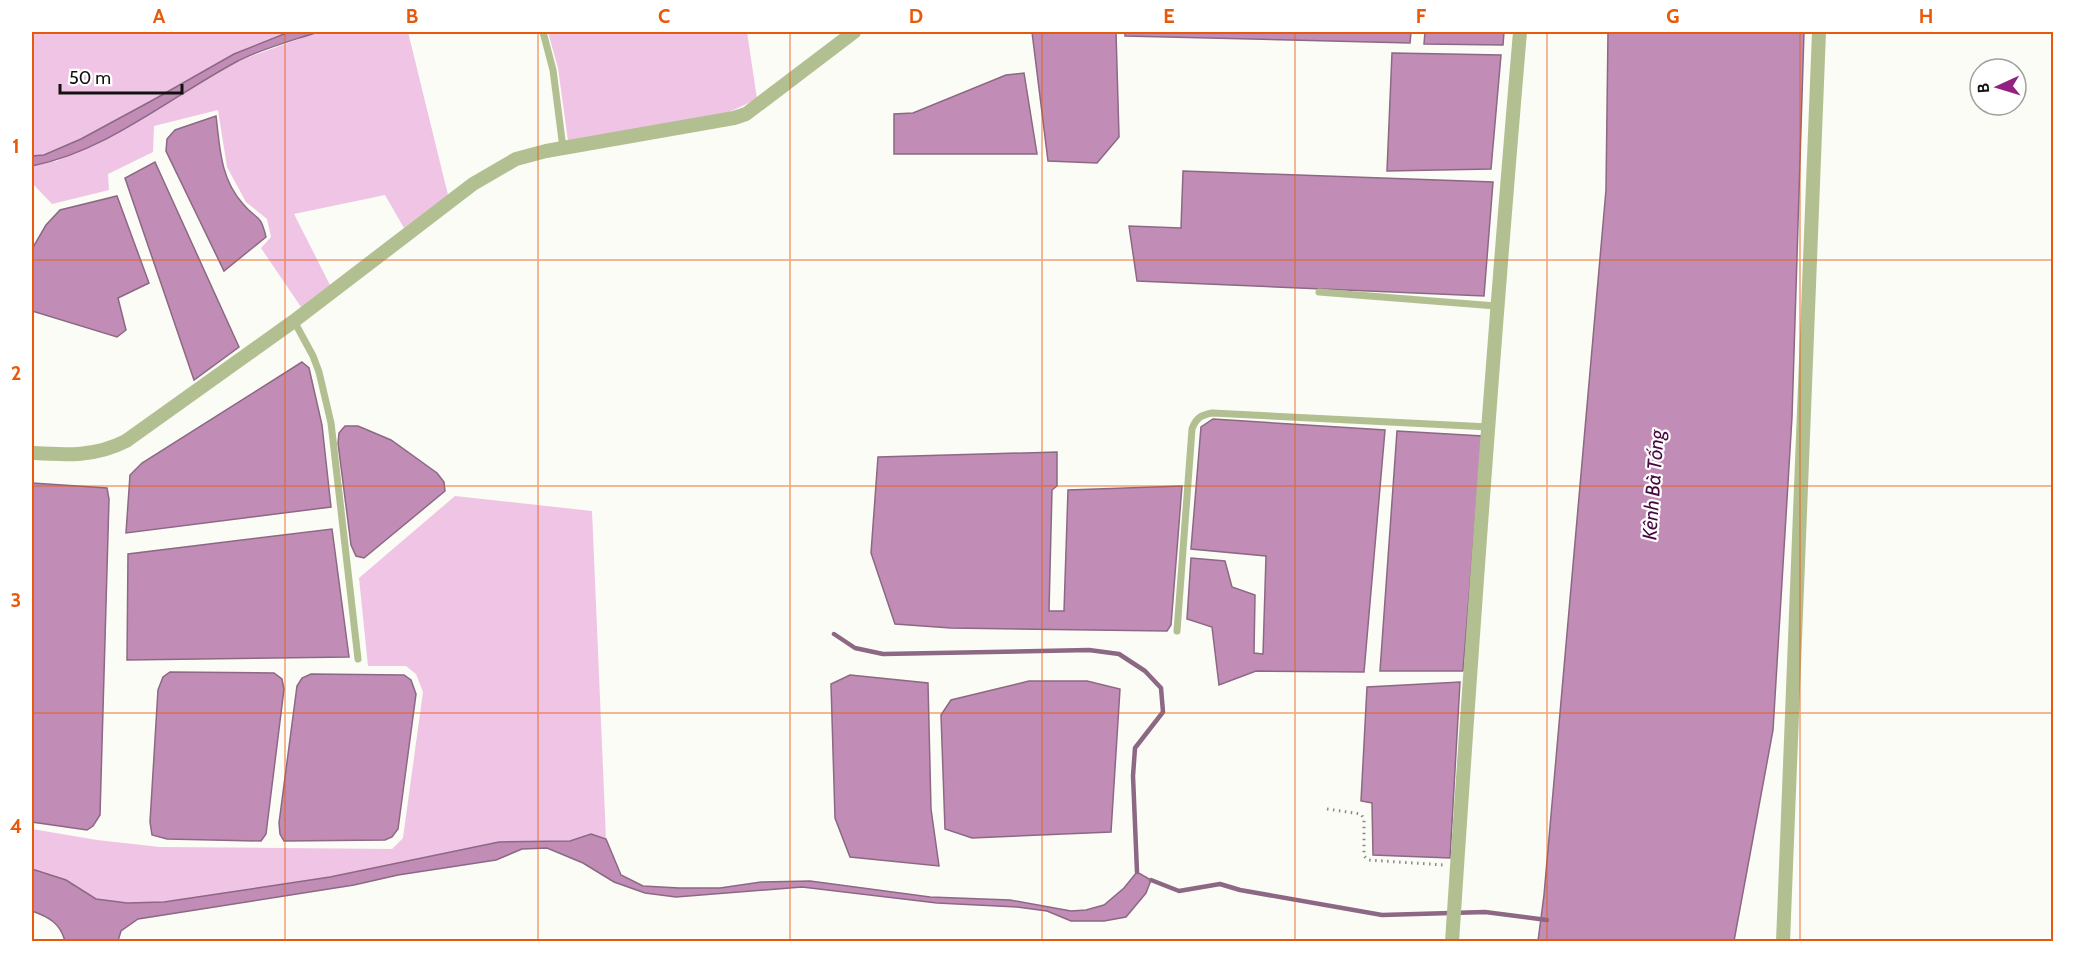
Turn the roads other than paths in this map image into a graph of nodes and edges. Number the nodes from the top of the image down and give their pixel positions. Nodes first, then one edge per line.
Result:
1 (543, 32) edge
2 (854, 32) edge
3 (1520, 32) edge
4 (1819, 32) edge
5 (563, 147) junction
6 (1319, 292) dead end
7 (1496, 306) junction
8 (294, 321) junction
9 (1489, 427) junction
10 (32, 453) edge
11 (1177, 631) dead end
12 (358, 659) dead end
13 (1453, 936) edge
14 (1784, 942) edge

1 - 5 lane
2 - 5 street
3 - 7 street
4 - 14 street
5 - 8 street
6 - 7 lane
7 - 9 street
8 - 10 street
8 - 12 lane
9 - 11 lane
9 - 13 street

